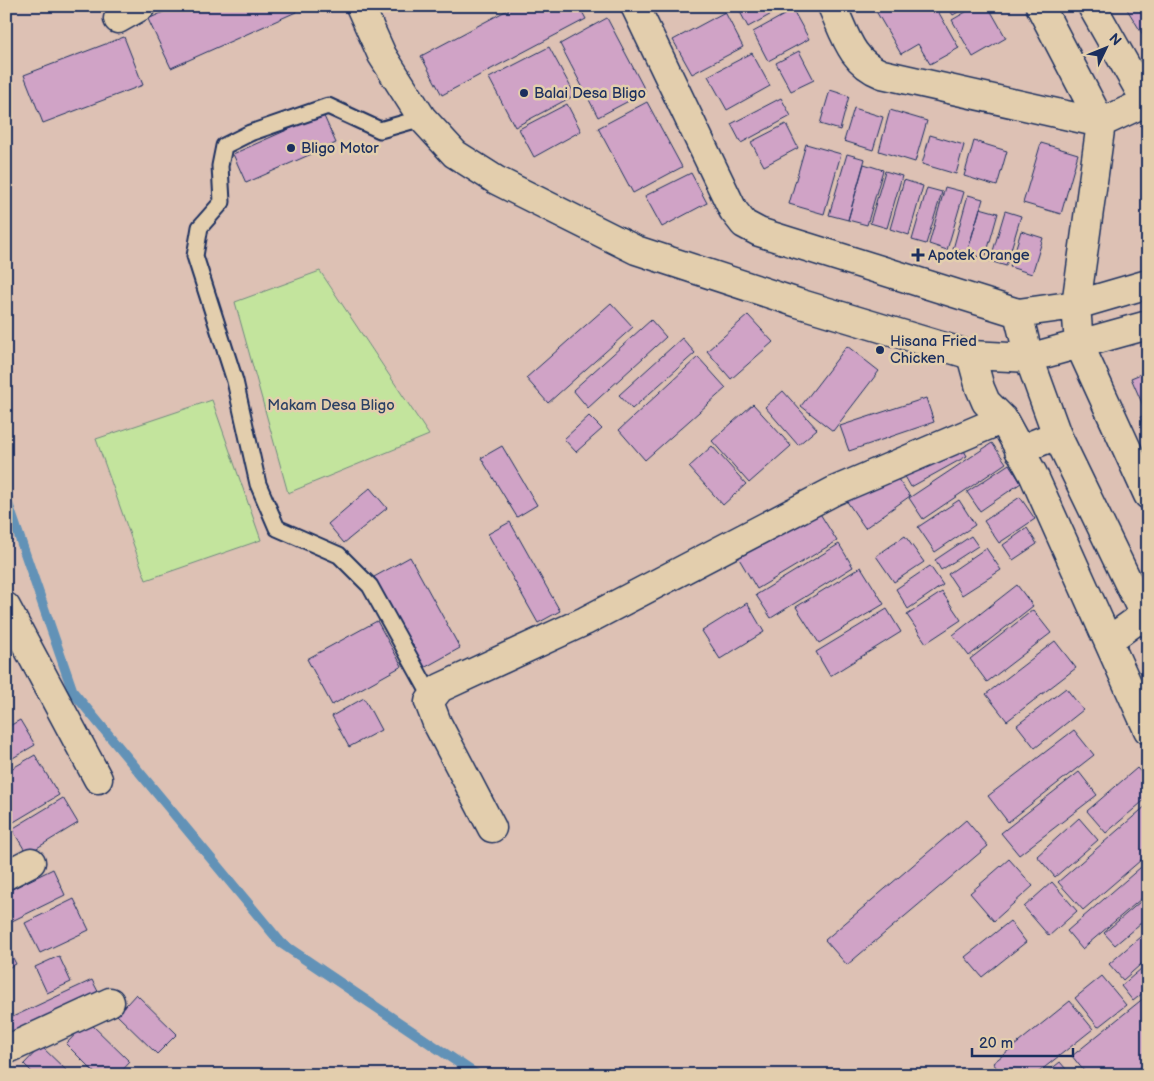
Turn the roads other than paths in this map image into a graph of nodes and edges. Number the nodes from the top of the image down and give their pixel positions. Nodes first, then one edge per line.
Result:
1 (360, 6) edge
2 (635, 6) edge
3 (832, 6) edge
4 (1040, 6) edge
5 (1092, 6) edge
6 (1147, 103) edge
7 (422, 118) junction
8 (1101, 123) junction
9 (1148, 284) edge
10 (1076, 304) junction
11 (1018, 313) junction
12 (1148, 325) edge
13 (1079, 344) junction
14 (971, 354) junction
15 (1029, 358) junction
16 (990, 403) junction
17 (1038, 442) junction
18 (1148, 494) edge
19 (6, 607) edge
20 (1130, 628) edge
21 (432, 698) junction
22 (1145, 718) edge
23 (98, 779) dead end
24 (492, 828) dead end
25 (31, 862) dead end
26 (6, 875) edge
27 (110, 1002) dead end
28 (6, 1050) edge

1 - 7 street
2 - 11 street
3 - 8 street
4 - 8 street
5 - 6 street
6 - 8 street
7 - 14 street
7 - 21 lane
8 - 10 street
9 - 10 street
10 - 11 street
10 - 13 street
11 - 15 street
12 - 13 street
13 - 15 street
13 - 18 street
14 - 15 street
14 - 16 street
15 - 17 street
16 - 17 street
16 - 21 street
17 - 20 street
17 - 20 street
19 - 23 street
20 - 22 street
21 - 24 street
25 - 26 street
27 - 28 street

